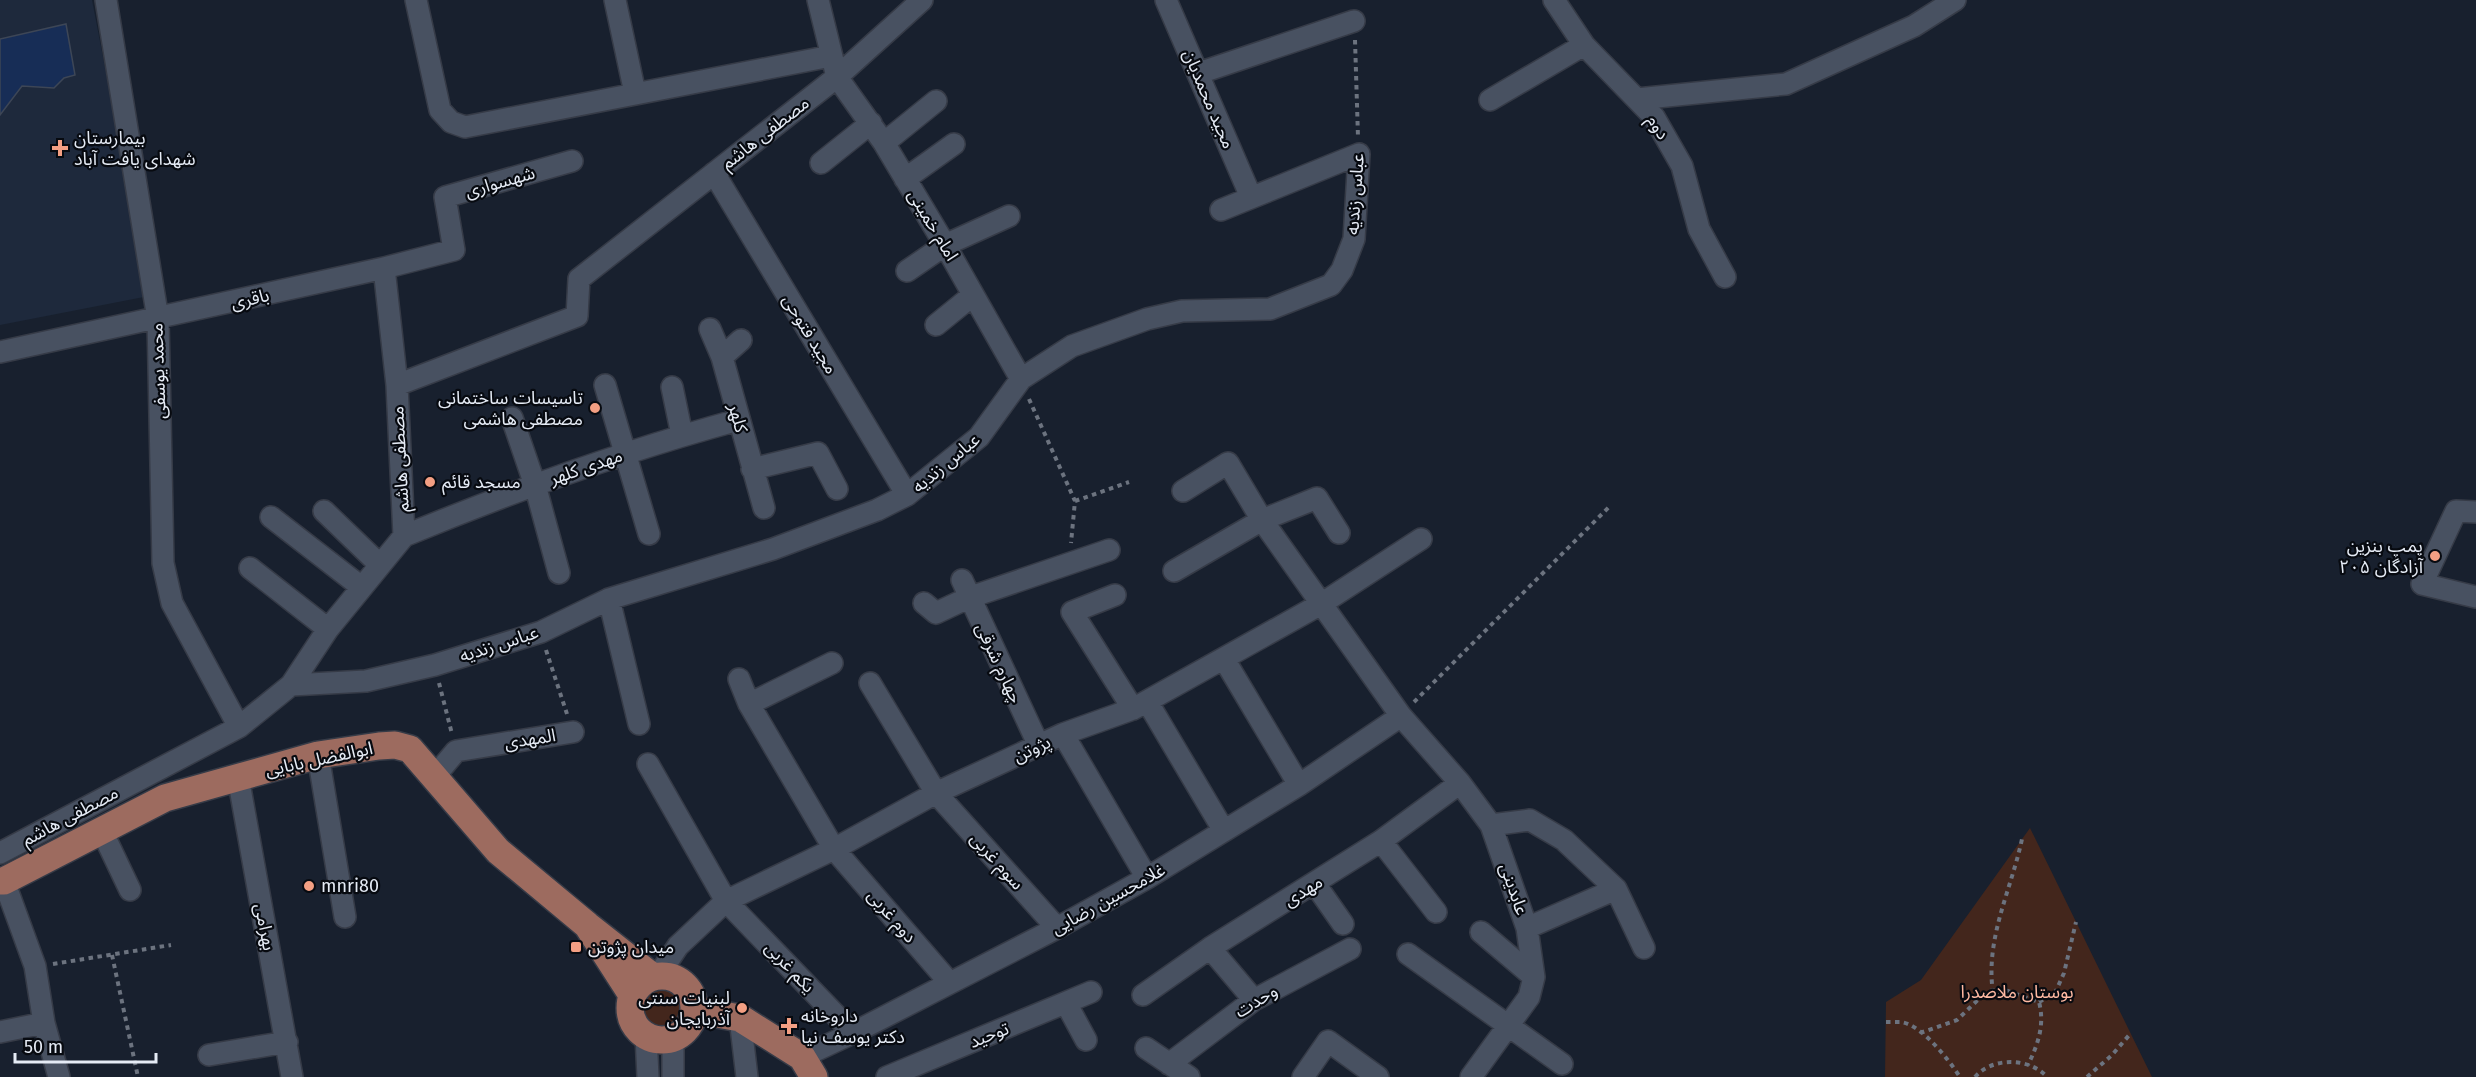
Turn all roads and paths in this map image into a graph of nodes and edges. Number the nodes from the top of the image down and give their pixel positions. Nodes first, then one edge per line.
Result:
1 (106, 0) edge
2 (416, 0) edge
3 (615, 0) edge
4 (818, 0) edge
5 (922, 0) edge
6 (1166, 0) edge
7 (1554, 0) edge
8 (1955, 0) edge
9 (1354, 21) joint
10 (1584, 45) junction
11 (831, 56) junction
12 (1198, 73) junction
13 (837, 78) junction
14 (634, 93) junction
15 (1637, 99) junction
16 (1490, 100) dead end
17 (936, 101) dead end
18 (871, 123) junction
19 (884, 143) junction
20 (954, 144) dead end
21 (1359, 153) junction
22 (572, 161) dead end
23 (821, 163) dead end
24 (714, 173) junction
25 (906, 179) junction
26 (1251, 197) junction
27 (1221, 210) dead end
28 (1009, 216) dead end
29 (945, 245) junction
30 (384, 268) junction
31 (907, 271) dead end
32 (1725, 277) dead end
33 (974, 295) junction
34 (158, 320) junction
35 (936, 325) dead end
36 (710, 329) dead end
37 (741, 340) dead end
38 (0, 352) edge
39 (722, 357) junction
40 (1021, 379) junction
41 (397, 385) junction
42 (604, 385) dead end
43 (672, 387) dead end
44 (512, 418) dead end
45 (738, 420) junction
46 (682, 435) junction
47 (626, 454) junction
48 (752, 469) junction
49 (1130, 482) dead end
50 (535, 485) junction
51 (837, 489) dead end
52 (1183, 491) dead end
53 (907, 495) junction
54 (1076, 501) junction
55 (1611, 505) dead end
56 (764, 508) dead end
57 (324, 512) dead end
58 (2476, 512) edge
59 (271, 518) dead end
60 (1262, 520) junction
61 (1339, 533) dead end
62 (649, 534) dead end
63 (404, 536) junction
64 (1420, 539) dead end
65 (1109, 550) dead end
66 (1069, 563) junction
67 (379, 564) junction
68 (250, 568) dead end
69 (1174, 571) dead end
70 (559, 573) dead end
71 (360, 586) junction
72 (965, 589) junction
73 (1115, 596) dead end
74 (2476, 597) edge
75 (609, 599) junction
76 (924, 603) dead end
77 (1321, 604) junction
78 (328, 629) junction
79 (541, 632) junction
80 (1224, 659) junction
81 (832, 663) dead end
82 (435, 665) junction
83 (739, 679) dead end
84 (870, 683) dead end
85 (291, 685) junction
86 (749, 704) junction
87 (1140, 705) junction
88 (1401, 716) junction
89 (639, 724) dead end
90 (239, 727) junction
91 (573, 732) joint
92 (1063, 734) junction
93 (1039, 746) junction
94 (456, 751) junction
95 (318, 755) junction
96 (648, 764) dead end
97 (151, 773) junction
98 (435, 776) junction
99 (237, 777) junction
100 (1460, 783) junction
101 (1299, 785) junction
102 (936, 793) junction
103 (165, 798) junction
104 (1491, 825) junction
105 (101, 829) junction
106 (1224, 831) junction
107 (2022, 839) dead end
108 (1381, 841) junction
109 (834, 849) junction
110 (0, 854) edge
111 (1147, 878) junction
112 (2, 881) edge
113 (1315, 884) junction
114 (1616, 889) junction
115 (130, 890) dead end
116 (726, 901) junction
117 (1436, 912) dead end
118 (345, 917) dead end
119 (2076, 922) dead end
120 (1343, 924) dead end
121 (587, 925) junction
122 (1057, 928) junction
123 (1527, 928) junction
124 (1481, 932) dead end
125 (171, 945) dead end
126 (1210, 948) junction
127 (1644, 948) dead end
128 (1350, 949) dead end
129 (1408, 954) dead end
130 (112, 955) junction
131 (35, 966) junction
132 (656, 976) junction
133 (1534, 977) junction
134 (949, 982) junction
135 (1091, 992) dead end
136 (1993, 993) junction
137 (632, 995) junction
138 (1143, 995) dead end
139 (1254, 1000) junction
140 (2039, 1002) junction
141 (1066, 1003) junction
142 (694, 1010) junction
143 (740, 1018) junction
144 (1886, 1022) dead end
145 (44, 1023) junction
146 (1509, 1027) junction
147 (0, 1032) edge
148 (854, 1033) junction
149 (1920, 1033) junction
150 (2131, 1033) dead end
151 (646, 1036) junction
152 (673, 1038) junction
153 (1086, 1040) dead end
154 (287, 1041) junction
155 (1146, 1048) dead end
156 (209, 1055) dead end
157 (1169, 1064) junction
158 (1562, 1064) dead end
159 (2028, 1065) junction
160 (808, 1067) edge
161 (59, 1077) edge
162 (138, 1077) edge
163 (292, 1077) edge
164 (648, 1077) edge
165 (673, 1077) edge
166 (747, 1077) edge
167 (887, 1077) edge
168 (1189, 1077) edge
169 (1303, 1077) edge
170 (1378, 1077) edge
171 (1471, 1077) edge
172 (1960, 1077) edge
173 (1975, 1077) edge
174 (2047, 1077) edge
175 (2087, 1077) edge

1 - 34 street, محمد یوسفی
2 - 14 street
3 - 14 street
4 - 11 street
5 - 13 street, مصطفی هاشم
6 - 12 street, مجید محمدیان
7 - 10 street, دوم
8 - 15 street
9 - 12 street
9 - 21 path, عباس زندیه
10 - 15 street, دوم
10 - 16 street
11 - 13 street
11 - 14 street
12 - 26 street, مجید محمدیان
13 - 18 street, امام خمینی
13 - 24 street, مصطفی هاشم
15 - 32 street, دوم
17 - 19 street
18 - 19 street, امام خمینی
18 - 23 street
19 - 25 street, امام خمینی
20 - 25 street
21 - 26 street
21 - 40 street, عباس زندیه
22 - 30 street, شهسواری
24 - 41 street, مصطفی هاشم
24 - 53 street, مجید فتوحی
25 - 29 street, امام خمینی
26 - 27 street
28 - 29 street
29 - 31 street
29 - 33 street, امام خمینی
30 - 34 street, باقری
30 - 41 street
33 - 35 street
33 - 40 street, امام خمینی
34 - 38 street, باقری
34 - 90 street, محمد یوسفی
36 - 39 street, کلهر
37 - 39 street
39 - 45 street, کلهر
40 - 53 street, عباس زندیه
40 - 54 path
41 - 63 street, مصطفی هاشم
42 - 47 street
43 - 46 street
44 - 50 street
45 - 46 street, مهدی کلهر
45 - 48 street, کلهر
46 - 47 street, مهدی کلهر
47 - 50 street, مهدی کلهر
47 - 62 street
48 - 51 street
48 - 56 street, کلهر
49 - 54 path
50 - 63 street, مهدی کلهر
50 - 70 street
52 - 60 street, عابدینی
53 - 75 street, عباس زندیه
54 - 66 path
55 - 88 path
57 - 67 street
58 - 74 street
59 - 71 street
60 - 61 street
60 - 69 street
60 - 77 street, عابدینی
63 - 67 street, مصطفی هاشم
64 - 77 street, پژوتن
65 - 66 street
66 - 72 street
67 - 71 street, مصطفی هاشم
68 - 78 street
71 - 78 street, مصطفی هاشم
72 - 76 street
72 - 93 street, چهارم شرقی
73 - 87 street
75 - 79 street, عباس زندیه
75 - 89 street
77 - 80 street, پژوتن
77 - 88 street, عابدینی
78 - 85 street, مصطفی هاشم
79 - 82 street, عباس زندیه
79 - 91 path, المهدی
80 - 87 street, پژوتن
80 - 101 street
81 - 86 street
82 - 85 street, عباس زندیه
82 - 94 path
83 - 86 street, دوم غربی
84 - 102 street, سوم غربی
85 - 90 street, مصطفی هاشم
86 - 109 street, دوم غربی
87 - 92 street, پژوتن
87 - 106 street
88 - 100 street, عابدینی
88 - 101 street, غلامحسین رضایی
90 - 97 street, مصطفی هاشم
91 - 94 street, المهدی
92 - 93 street, پژوتن
92 - 111 street
93 - 102 street, پژوتن
94 - 98 street
95 - 98 main road, ابوالفضل بابایی
95 - 99 main road, ابوالفضل بابایی
95 - 118 street
96 - 116 street, یکم غربی
97 - 103 street
97 - 110 street, مصطفی هاشم
98 - 121 main road, ابوالفضل بابایی
99 - 103 main road, ابوالفضل بابایی
99 - 154 street, بهرامی
100 - 104 street, عابدینی
100 - 108 street, مهدی
101 - 106 street, غلامحسین رضایی
102 - 109 street, پژوتن
102 - 122 street, سوم غربی
103 - 105 main road, ابوالفضل بابایی
104 - 114 street
104 - 123 street, عابدینی
105 - 112 main road, ابوالفضل بابایی
105 - 115 street
106 - 111 street, غلامحسین رضایی
107 - 136 path
108 - 113 street, مهدی
108 - 117 street
109 - 116 street, پژوتن
109 - 134 street, دوم غربی
111 - 122 street, غلامحسین رضایی
112 - 131 street
113 - 120 street
113 - 126 street, مهدی
114 - 123 street
114 - 127 street
116 - 132 street, پژوتن
116 - 148 street, یکم غربی
119 - 140 path
121 - 132 main road, ابوالفضل بابایی
121 - 137 main road, ابوالفضل بابایی
122 - 134 street, غلامحسین رضایی
123 - 133 street, عابدینی
124 - 133 street
125 - 130 path
126 - 138 street, مهدی
126 - 139 street
128 - 139 street, وحدت
129 - 146 street
130 - 131 path
130 - 162 path
131 - 145 street
132 - 137 main road
132 - 142 main road
133 - 146 street, عابدینی
134 - 148 street, غلامحسین رضایی
135 - 141 street, توحید
136 - 140 path
136 - 149 path
137 - 151 main road
139 - 157 street, وحدت
140 - 159 path
141 - 153 street
141 - 167 street, توحید
142 - 143 main road
142 - 152 main road
143 - 160 main road
143 - 166 street
144 - 149 path
145 - 147 street
145 - 161 street
146 - 158 street
146 - 171 street, عابدینی
148 - 160 street, غلامحسین رضایی
149 - 172 path
150 - 175 path
151 - 152 main road
151 - 164 street
152 - 165 street
154 - 156 street
154 - 163 street, بهرامی
155 - 157 street
157 - 168 street
159 - 173 path
159 - 174 path
169 - 170 street

